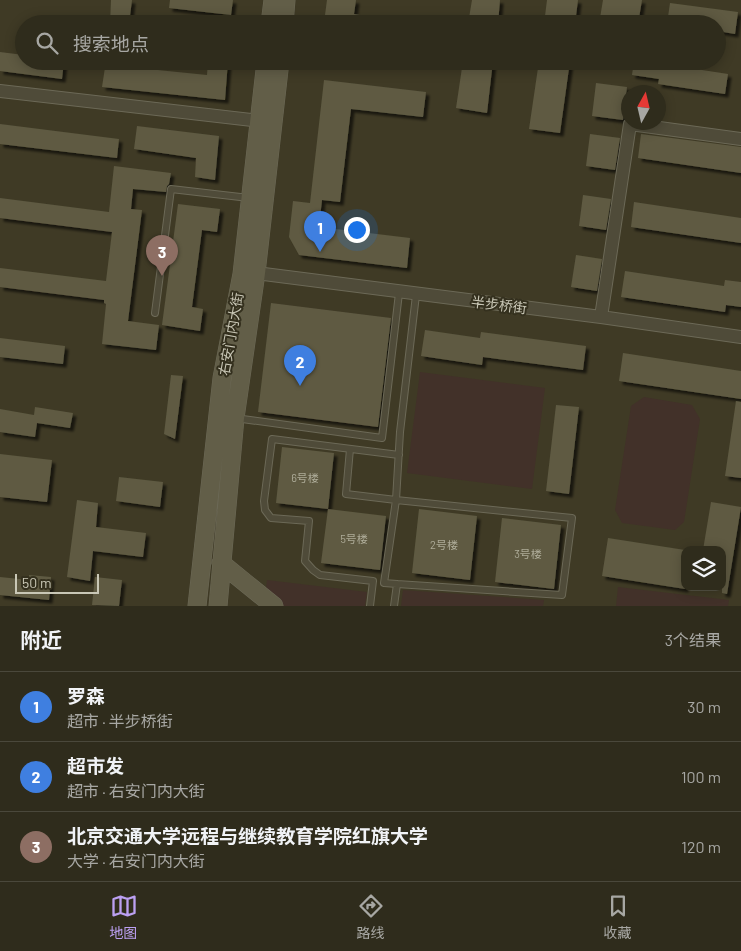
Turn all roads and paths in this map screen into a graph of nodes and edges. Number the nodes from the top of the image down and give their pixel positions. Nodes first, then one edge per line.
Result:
1 (273, 0) edge
2 (286, 0) edge
3 (271, 15) edge
4 (285, 15) edge
5 (265, 70) edge
6 (279, 70) edge
7 (0, 90) edge
8 (260, 121) junction
9 (741, 139) edge
10 (250, 198) junction
11 (256, 274) junction
12 (399, 293) junction
13 (416, 295) junction
14 (155, 313) dead end
15 (601, 317) junction
16 (741, 338) edge
17 (235, 418) junction
18 (350, 449) junction
19 (399, 455) junction
20 (396, 500) junction
21 (221, 563) junction
22 (373, 581) junction
23 (384, 583) junction
24 (396, 584) junction
25 (196, 606) edge
26 (218, 606) edge
27 (274, 606) edge
28 (370, 606) edge
29 (394, 606) edge

1 - 3 main road
2 - 4 main road
5 - 8 main road, 右安门内大街
6 - 11 main road, 右安门内大街
7 - 8 street
8 - 10 main road, 右安门内大街
9 - 15 street
10 - 14 lane
10 - 25 main road, 右安门内大街
11 - 12 street, 半步桥街
11 - 17 main road, 右安门内大街
12 - 13 street, 半步桥街
12 - 17 lane
13 - 15 street, 半步桥街
13 - 19 lane
15 - 16 street, 半步桥街
17 - 21 main road, 右安门内大街
18 - 19 lane
18 - 20 lane
18 - 22 lane
19 - 20 lane
20 - 23 lane
20 - 24 lane
21 - 26 main road, 右安门内大街
21 - 27 main road
22 - 23 lane
22 - 28 lane
23 - 24 lane
24 - 29 lane

